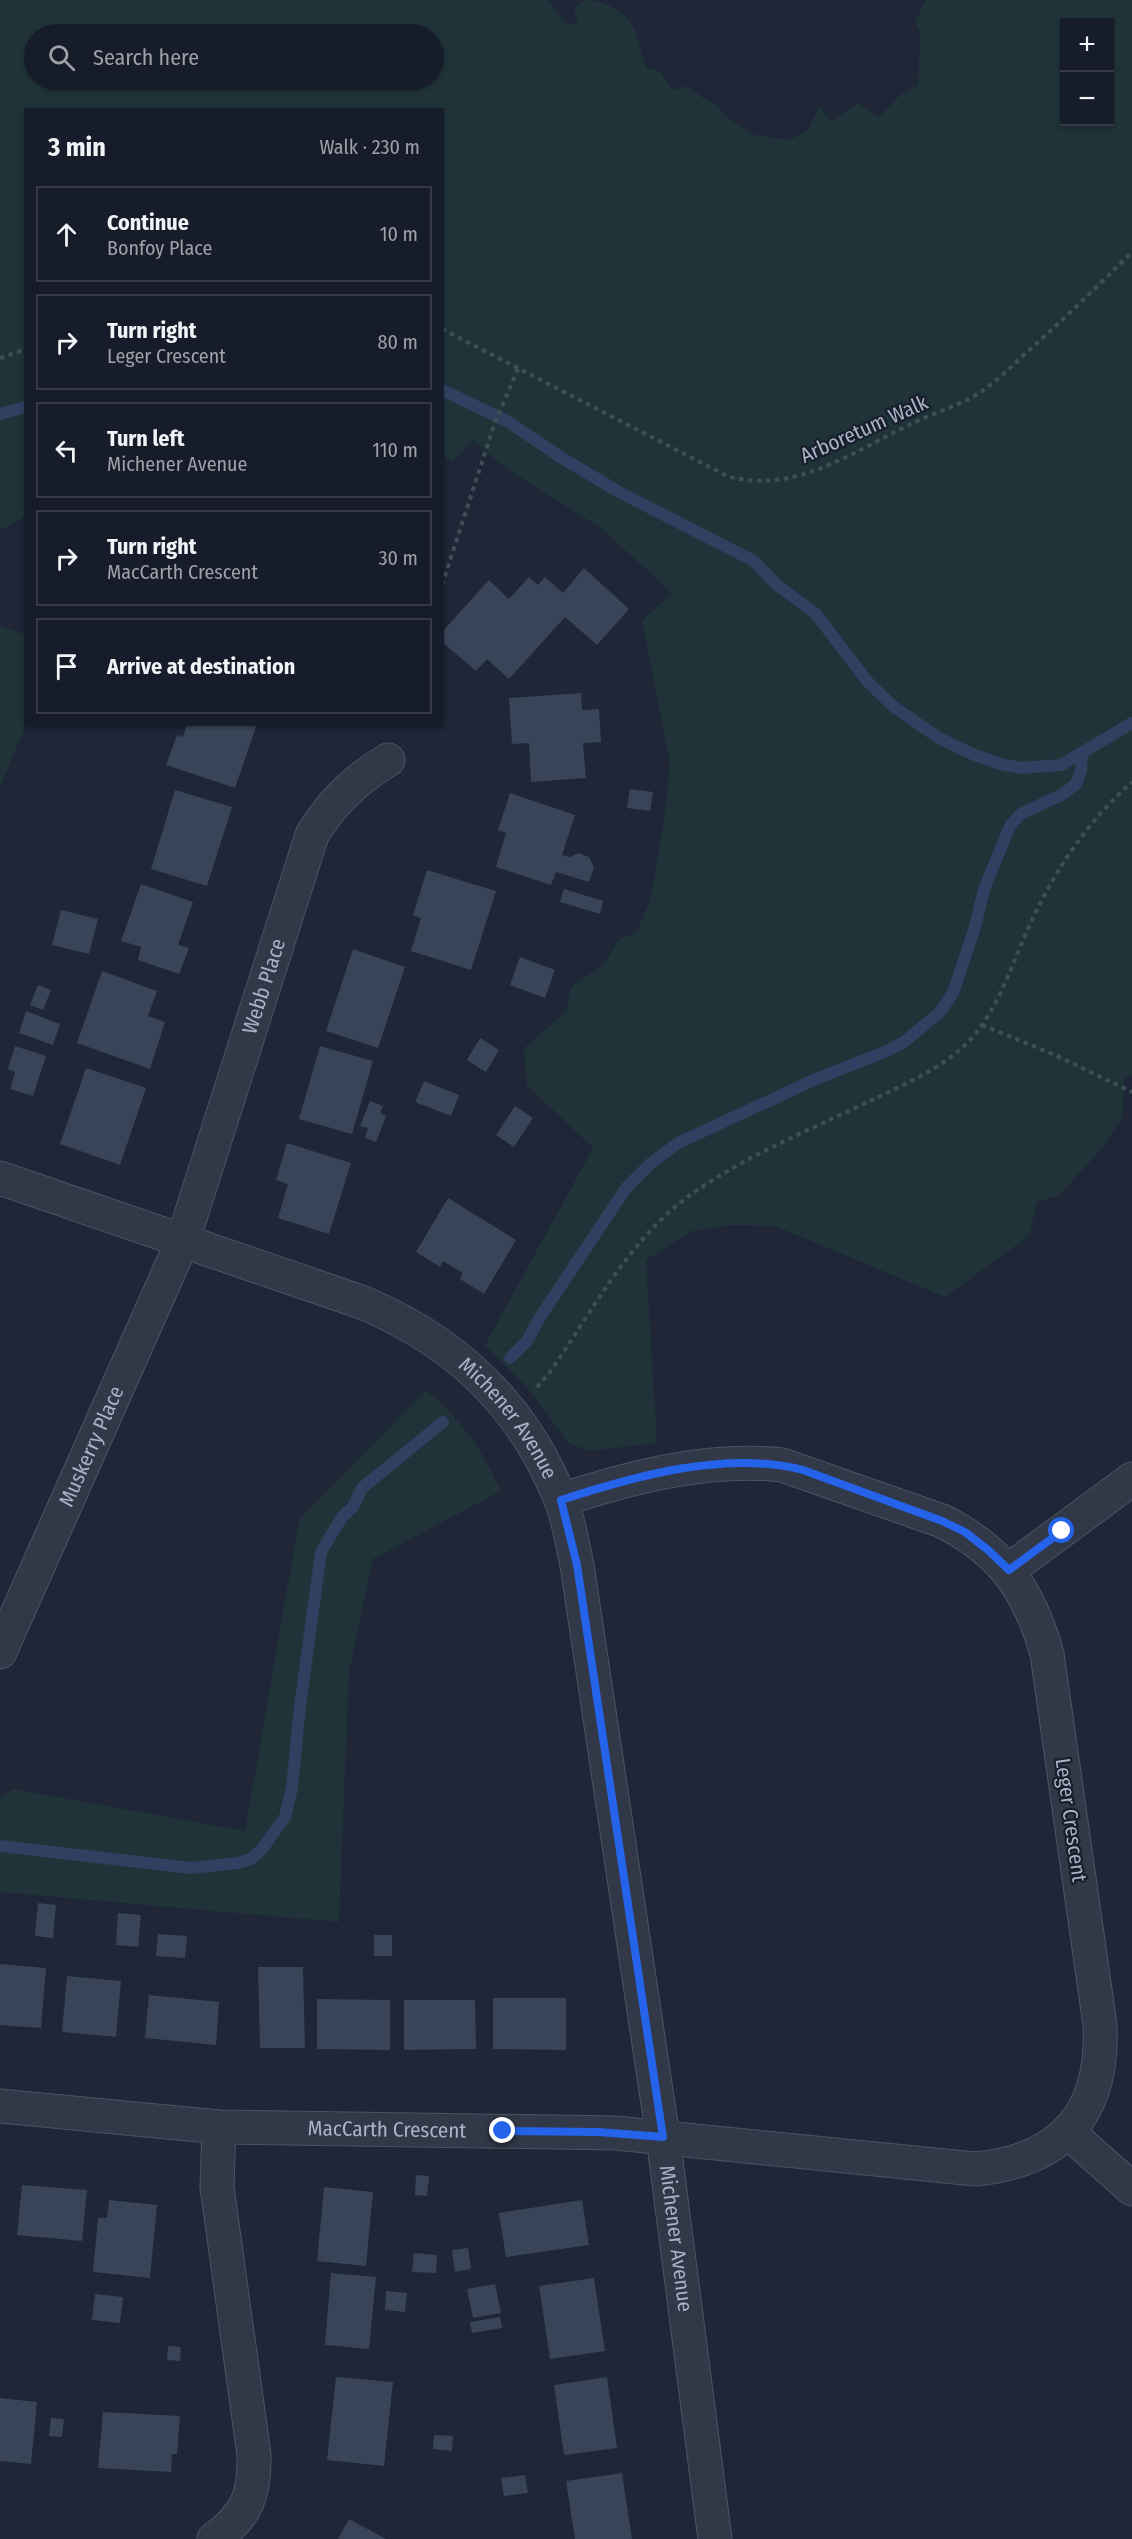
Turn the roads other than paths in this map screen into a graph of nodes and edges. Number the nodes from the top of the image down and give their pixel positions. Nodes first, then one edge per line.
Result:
1 (388, 760) dead end
2 (0, 1178) edge
3 (183, 1240) junction
4 (1132, 1479) edge
5 (561, 1500) junction
6 (1009, 1570) junction
7 (0, 1652) edge
8 (0, 2106) edge
9 (219, 2127) junction
10 (1068, 2132) junction
11 (663, 2137) junction
12 (1132, 2189) edge
13 (214, 2539) edge
14 (715, 2539) edge

1 - 3 street, Webb Place
2 - 3 street, Michener Avenue
3 - 5 street, Michener Avenue
3 - 7 street, Muskerry Place
4 - 6 street
5 - 6 street, Leger Crescent
5 - 11 street, Michener Avenue
6 - 10 street, Leger Crescent
8 - 9 street, MacCarth Crescent
9 - 11 street, MacCarth Crescent
9 - 13 street
10 - 11 street, Leger Crescent
10 - 12 street
11 - 14 street, Michener Avenue

